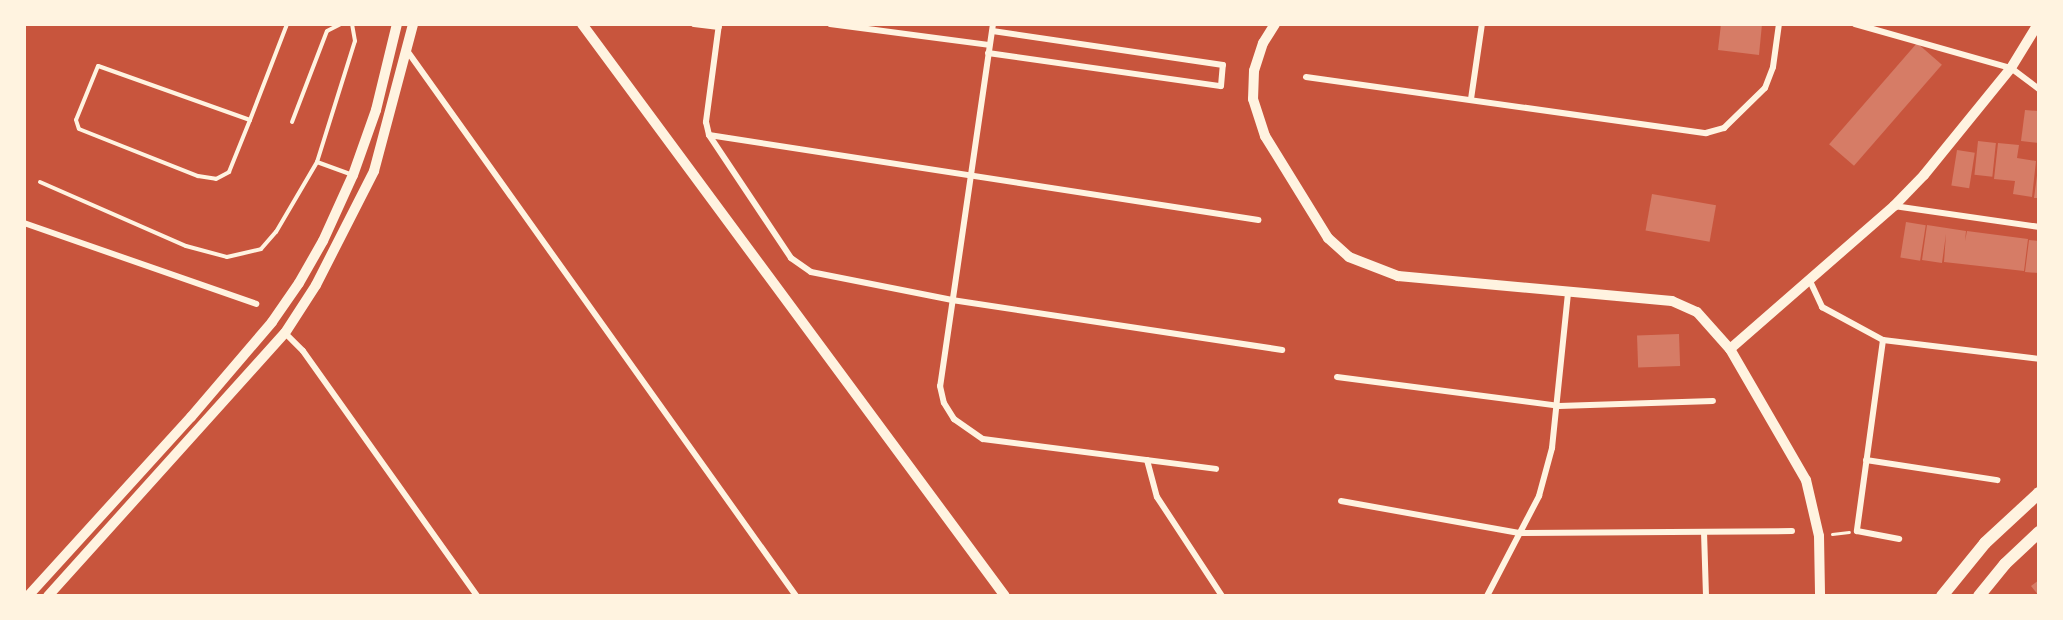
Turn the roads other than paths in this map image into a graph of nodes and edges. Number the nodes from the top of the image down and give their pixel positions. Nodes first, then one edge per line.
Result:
1 (287, 24) edge
2 (340, 24) edge
3 (352, 24) edge
4 (397, 24) edge
5 (413, 24) edge
6 (582, 24) edge
7 (694, 24) edge
8 (830, 24) edge
9 (1275, 24) edge
10 (1482, 24) edge
11 (1779, 24) edge
12 (1855, 24) edge
13 (2038, 24) edge
14 (719, 26) edge
15 (1879, 26) edge
16 (992, 27) edge
17 (989, 45) junction
18 (393, 46) junction
19 (408, 52) junction
20 (988, 53) junction
21 (2012, 68) junction
22 (1306, 76) dead end
23 (2039, 89) edge
24 (1471, 99) junction
25 (250, 120) junction
26 (292, 122) dead end
27 (709, 135) junction
28 (317, 162) junction
29 (971, 173) junction
30 (353, 175) junction
31 (40, 182) dead end
32 (1894, 206) junction
33 (1258, 220) dead end
34 (24, 224) edge
35 (2039, 227) edge
36 (1810, 281) junction
37 (1568, 293) junction
38 (952, 300) junction
39 (256, 304) dead end
40 (272, 322) junction
41 (285, 333) junction
42 (1883, 340) junction
43 (1730, 349) junction
44 (1282, 350) dead end
45 (2039, 359) edge
46 (1336, 377) dead end
47 (1713, 401) dead end
48 (1559, 406) junction
49 (1147, 460) junction
50 (1866, 460) junction
51 (1216, 469) dead end
52 (1997, 480) dead end
53 (2039, 494) edge
54 (1341, 501) dead end
55 (1791, 531) dead end
56 (1704, 532) junction
57 (2039, 532) edge
58 (1519, 533) junction
59 (1899, 539) dead end
60 (37, 584) junction
61 (28, 596) edge
62 (48, 596) edge
63 (477, 596) edge
64 (796, 596) edge
65 (1005, 596) edge
66 (1222, 596) edge
67 (1487, 596) edge
68 (1706, 596) edge
69 (1820, 596) edge
70 (1942, 596) edge
71 (1979, 596) edge

1 - 25 lane
2 - 26 lane
3 - 28 lane
4 - 18 main road
5 - 19 main road
6 - 65 main road
7 - 14 street
8 - 17 street
9 - 37 main road
10 - 24 street
11 - 24 street
12 - 15 street
13 - 21 main road
14 - 27 street
15 - 21 street
16 - 17 street
16 - 20 street
17 - 20 street
18 - 19 main road
18 - 30 main road
19 - 41 main road
19 - 64 street
20 - 29 street
21 - 23 street
21 - 32 main road
22 - 24 street
25 - 25 lane
27 - 29 street
27 - 38 street
28 - 30 lane
28 - 31 lane
29 - 33 street
29 - 38 street
30 - 40 main road
32 - 35 street
32 - 36 main road
34 - 39 street
36 - 42 street
36 - 43 main road
37 - 43 main road
37 - 48 street
38 - 44 street
38 - 49 street
40 - 41 main road
40 - 60 main road
41 - 62 main road
41 - 63 street
42 - 45 street
42 - 50 street
43 - 69 main road
46 - 48 street
47 - 48 street
48 - 58 street
49 - 51 street
49 - 66 street
50 - 52 street
50 - 59 street
53 - 70 main road
54 - 58 street
55 - 56 street
56 - 58 street
56 - 68 street
57 - 71 main road
58 - 67 street
60 - 61 main road
60 - 62 main road

